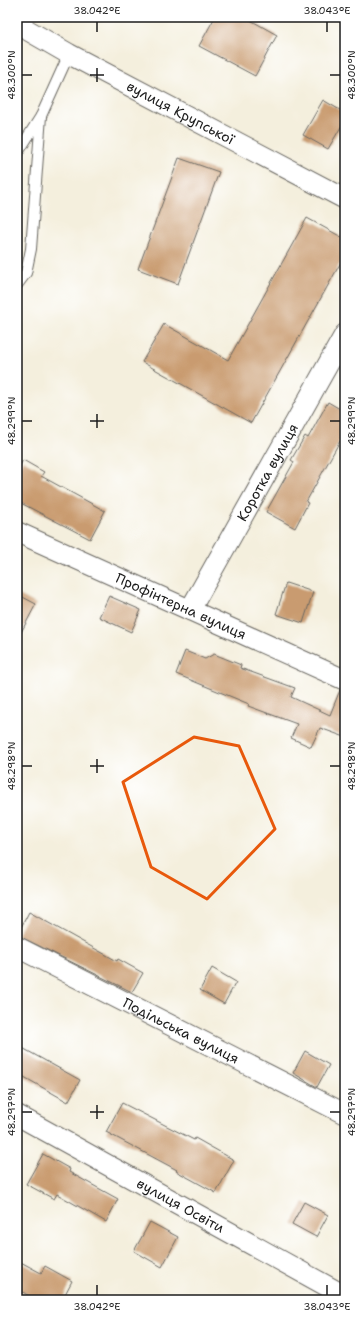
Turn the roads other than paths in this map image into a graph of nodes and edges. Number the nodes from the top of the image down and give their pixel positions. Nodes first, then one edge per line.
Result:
1 (17, 24) edge
2 (69, 54) junction
3 (41, 116) junction
4 (17, 154) edge
5 (345, 199) edge
6 (17, 285) edge
7 (345, 334) edge
8 (17, 532) edge
9 (190, 610) junction
10 (345, 680) edge
11 (17, 947) edge
12 (345, 1114) edge
13 (17, 1115) edge
14 (345, 1296) edge

1 - 2 street, вулиця Крупської
2 - 3 lane
2 - 5 street, вулиця Крупської
3 - 4 lane
3 - 6 lane
7 - 9 street, Коротка вулиця
8 - 9 street, Профінтерна вулиця
9 - 10 street, Профінтерна вулиця
11 - 12 street, Подільська вулиця
13 - 14 street, вулиця Освіти

